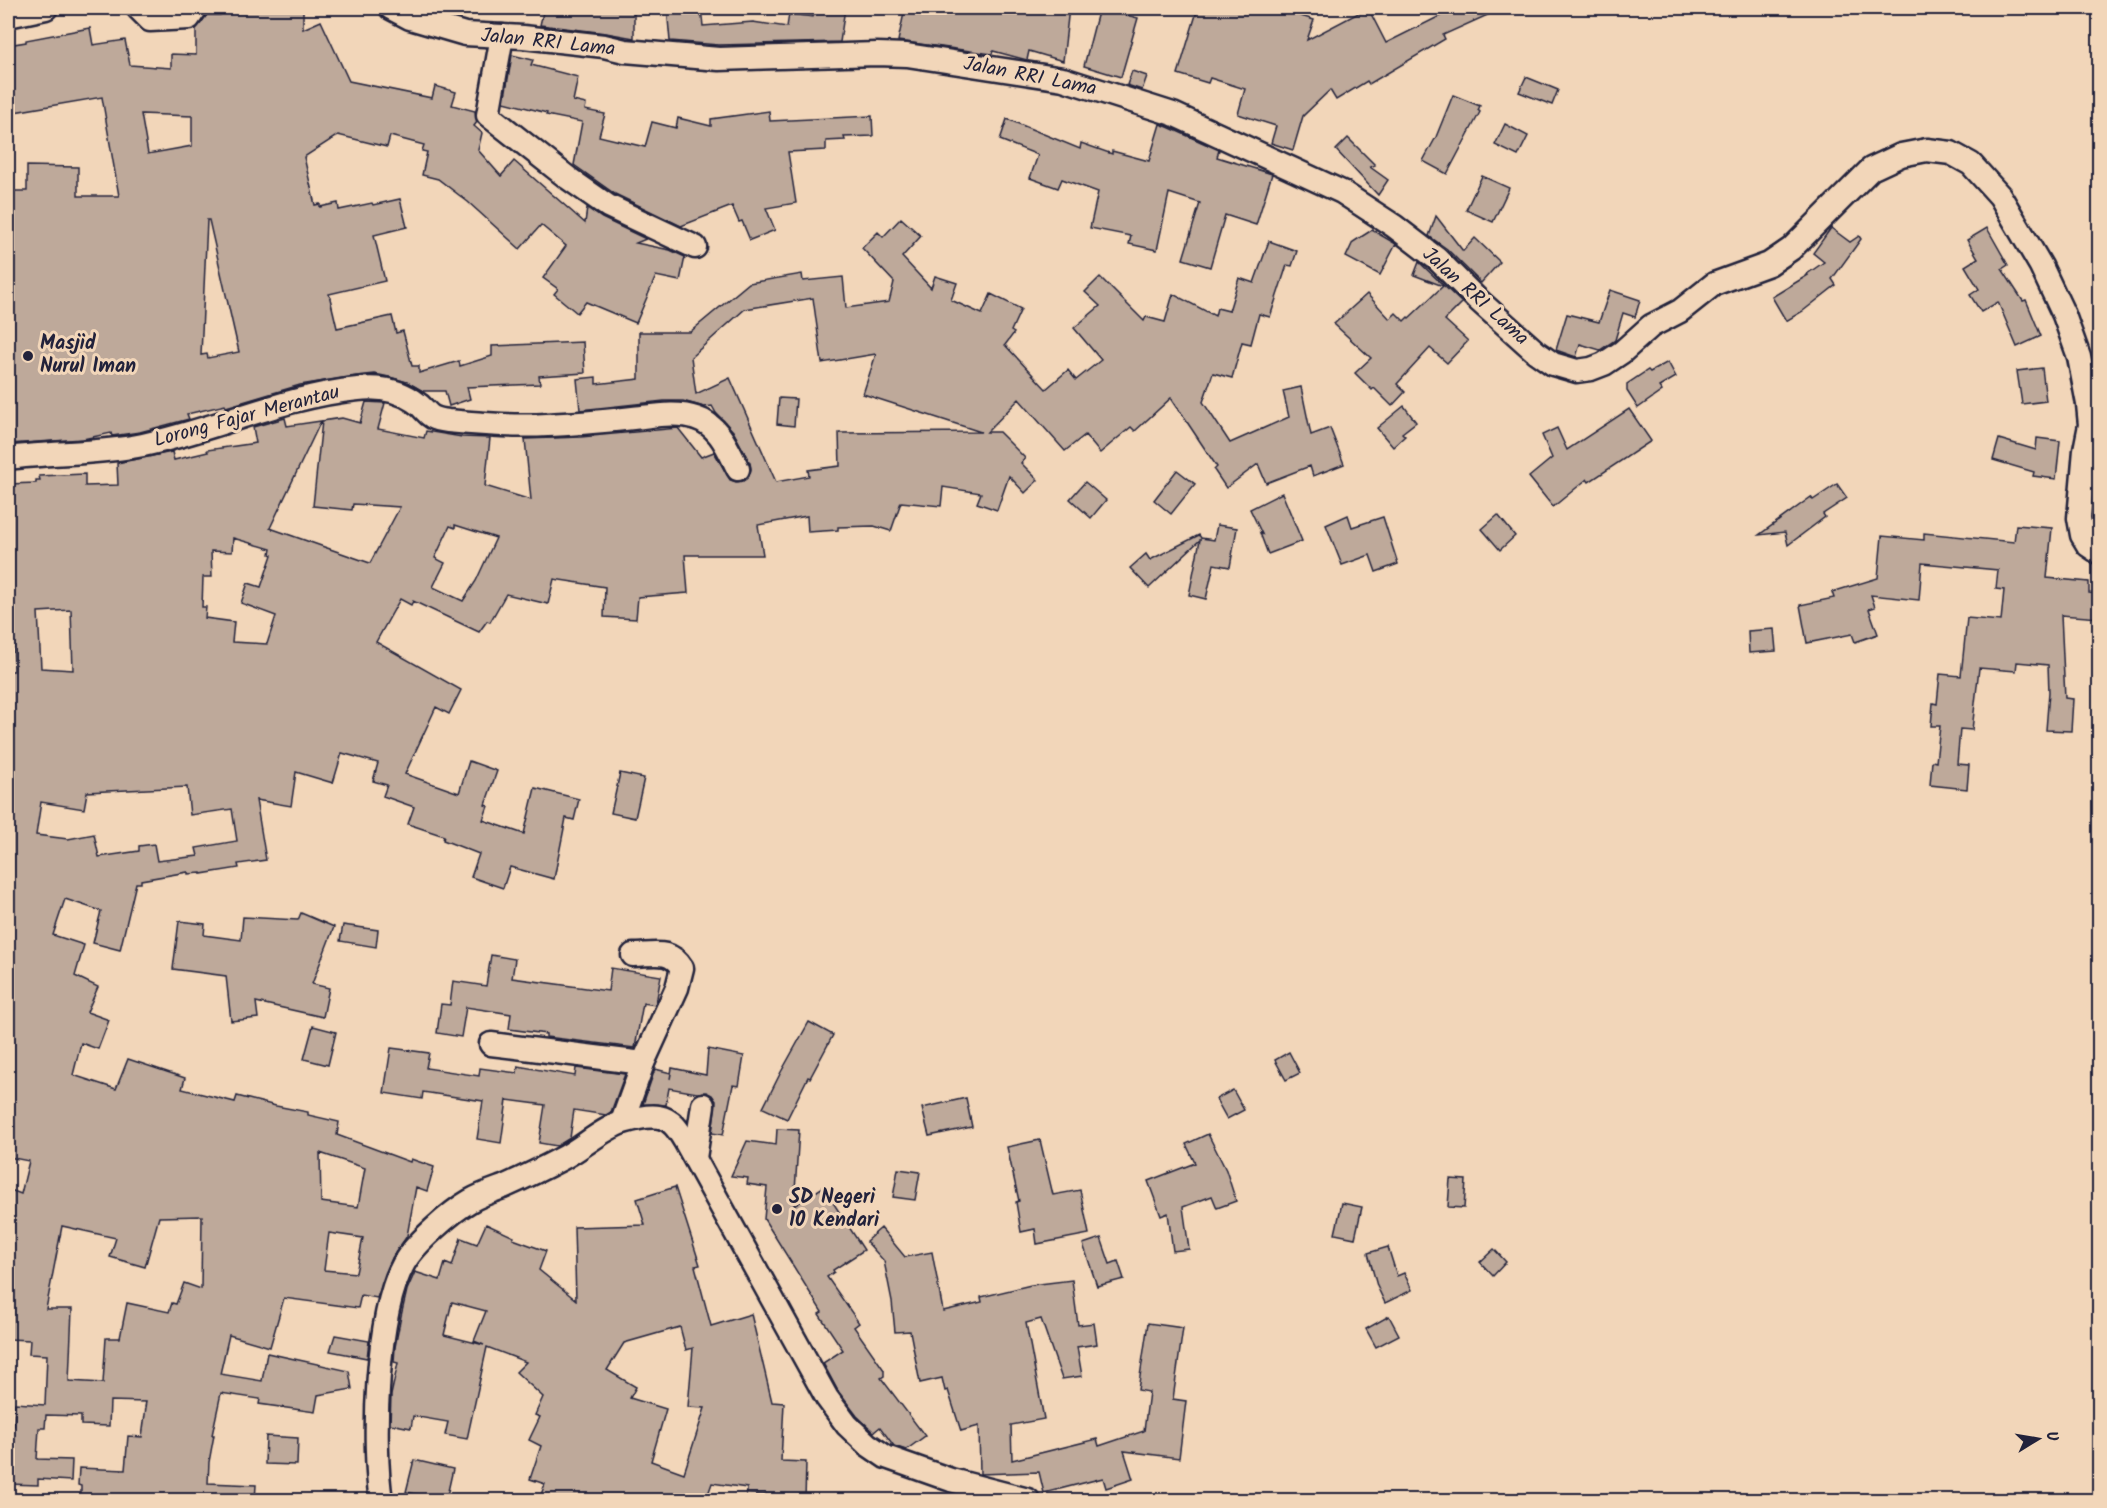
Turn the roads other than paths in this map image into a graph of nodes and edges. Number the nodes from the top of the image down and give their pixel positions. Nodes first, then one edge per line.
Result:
1 (46, 8) edge
2 (138, 8) edge
3 (196, 8) edge
4 (391, 8) edge
5 (8, 16) edge
6 (502, 36) junction
7 (696, 247) dead end
8 (8, 458) edge
9 (738, 469) dead end
10 (2100, 553) edge
11 (633, 955) dead end
12 (491, 1044) dead end
13 (643, 1063) junction
14 (703, 1105) dead end
15 (622, 1122) junction
16 (695, 1158) junction
17 (381, 1500) edge
18 (1028, 1500) edge

1 - 5 street
2 - 3 street
4 - 6 street, Jalan RRI Lama
6 - 7 street
6 - 10 street, Jalan RRI Lama
8 - 9 street, Lorong Fajar Merantau
11 - 13 street
12 - 13 street
13 - 15 street
14 - 16 street
15 - 16 street
15 - 17 street
16 - 18 street

